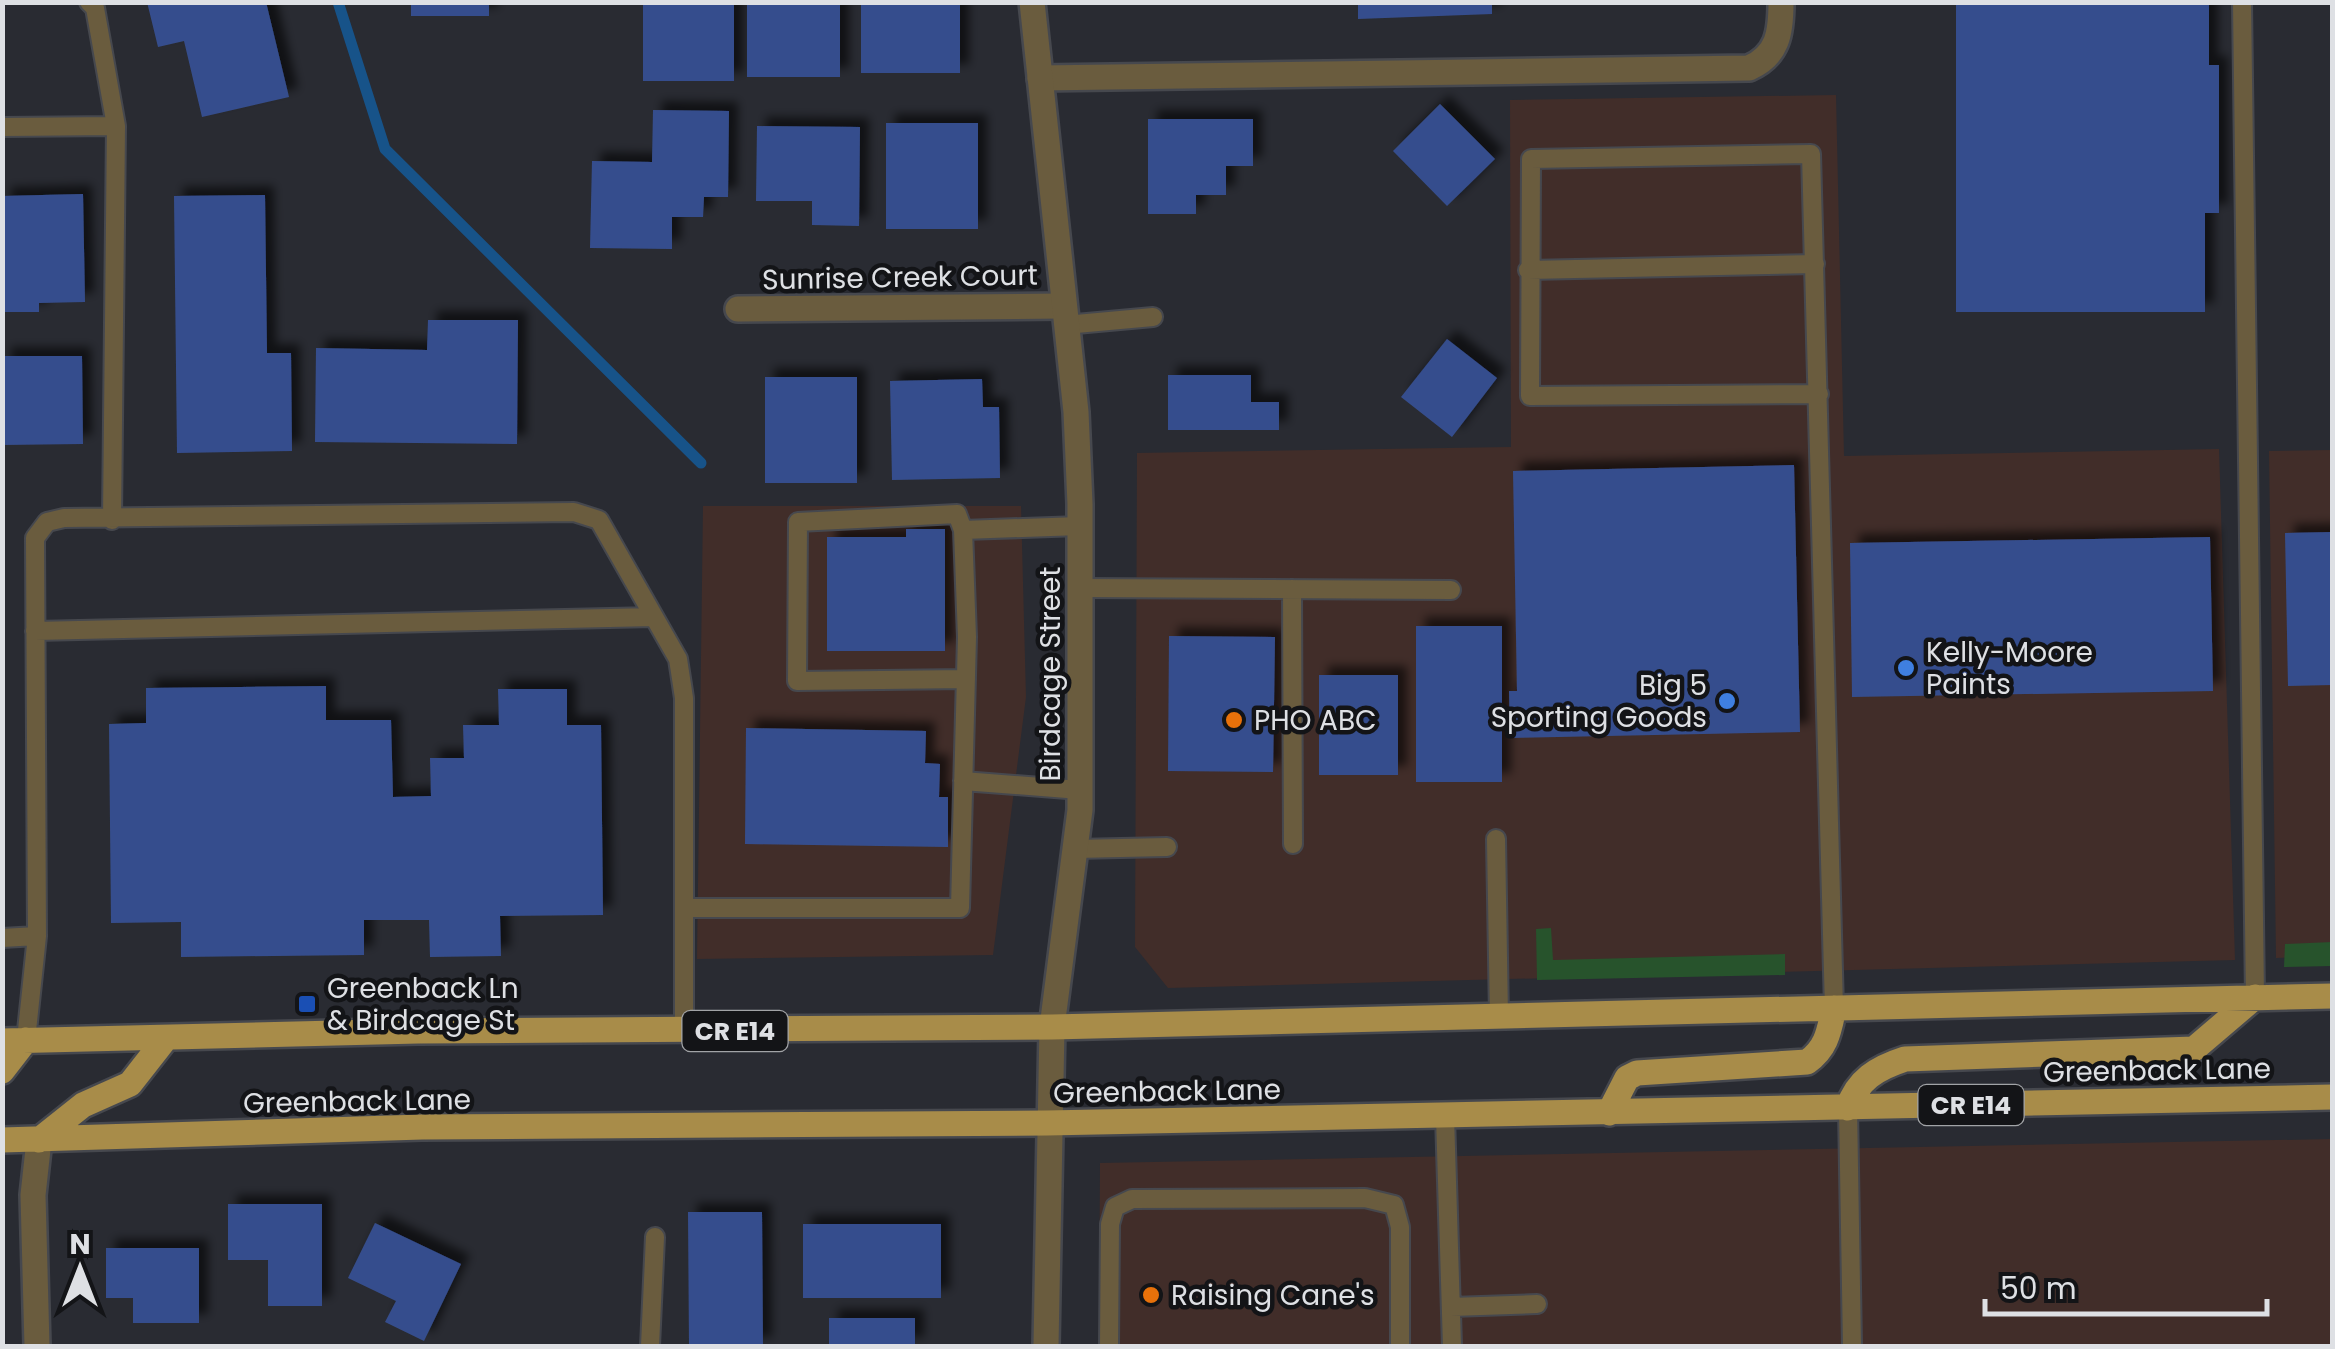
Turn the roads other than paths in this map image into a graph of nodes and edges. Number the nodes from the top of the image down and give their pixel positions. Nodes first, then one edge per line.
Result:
1 (89, 2) edge
2 (1032, 2) edge
3 (1781, 2) edge
4 (2242, 2) edge
5 (1040, 78) junction
6 (116, 126) junction
7 (2, 127) edge
8 (1814, 264) junction
9 (1528, 270) junction
10 (738, 309) dead end
11 (1064, 316) junction
12 (1153, 316) dead end
13 (1818, 394) junction
14 (112, 520) junction
15 (1080, 526) junction
16 (963, 530) junction
17 (1080, 588) junction
18 (1292, 589) junction
19 (1452, 590) dead end
20 (654, 617) junction
21 (36, 630) junction
22 (966, 679) junction
23 (963, 781) junction
24 (1080, 790) junction
25 (1496, 839) dead end
26 (1293, 844) dead end
27 (1166, 848) dead end
28 (1075, 849) junction
29 (684, 908) junction
30 (37, 936) junction
31 (2, 938) edge
32 (2332, 996) edge
33 (2255, 997) junction
34 (1834, 1008) junction
35 (1499, 1017) junction
36 (1052, 1027) junction
37 (684, 1031) junction
38 (166, 1038) junction
39 (14, 1040) edge
40 (2, 1071) edge
41 (2332, 1096) edge
42 (1848, 1108) junction
43 (1609, 1112) junction
44 (1445, 1116) junction
45 (1047, 1123) junction
46 (2, 1140) edge
47 (39, 1140) junction
48 (656, 1237) dead end
49 (1536, 1304) dead end
50 (1451, 1307) junction
51 (36, 1346) edge
52 (650, 1346) edge
53 (1046, 1346) edge
54 (1109, 1346) edge
55 (1400, 1346) edge
56 (1452, 1346) edge
57 (1852, 1346) edge

1 - 6 lane
2 - 5 street, Birdcage Street
3 - 5 street
4 - 33 lane
5 - 11 street, Birdcage Street
6 - 7 lane
6 - 14 lane
8 - 9 lane
8 - 9 lane
8 - 13 lane
9 - 13 lane
10 - 11 street, Sunrise Creek Court
11 - 12 lane
11 - 15 street, Birdcage Street
13 - 34 lane
14 - 20 lane
14 - 21 lane
15 - 16 lane
15 - 17 street, Birdcage Street
16 - 22 lane
16 - 22 lane
17 - 18 lane
17 - 24 street, Birdcage Street
18 - 19 lane
18 - 26 lane
20 - 21 lane
20 - 29 lane
21 - 30 lane
22 - 23 lane
23 - 24 lane
23 - 29 lane
24 - 28 street, Birdcage Street
25 - 35 lane
27 - 28 lane
28 - 36 street, Birdcage Street
29 - 37 lane
30 - 31 lane
30 - 39 lane
32 - 33 main road, CR E14
33 - 34 main road, CR E14
33 - 42 main road
34 - 35 main road, CR E14
34 - 43 main road
35 - 36 main road, CR E14
36 - 37 main road, CR E14
36 - 45 street, Birdcage Street
37 - 38 main road, CR E14
38 - 39 main road, CR E14
38 - 47 main road
39 - 40 main road
41 - 42 main road, Greenback Lane / CR E14
42 - 43 main road, Greenback Lane / CR E14
42 - 57 lane
43 - 44 main road, Greenback Lane / CR E14
44 - 45 main road, Greenback Lane / CR E14
44 - 50 lane
45 - 47 main road, Greenback Lane / CR E14
45 - 53 street, Birdcage Street
46 - 47 main road, Greenback Lane / CR E14
47 - 51 street
48 - 52 lane
49 - 50 lane
50 - 56 lane
54 - 55 lane

